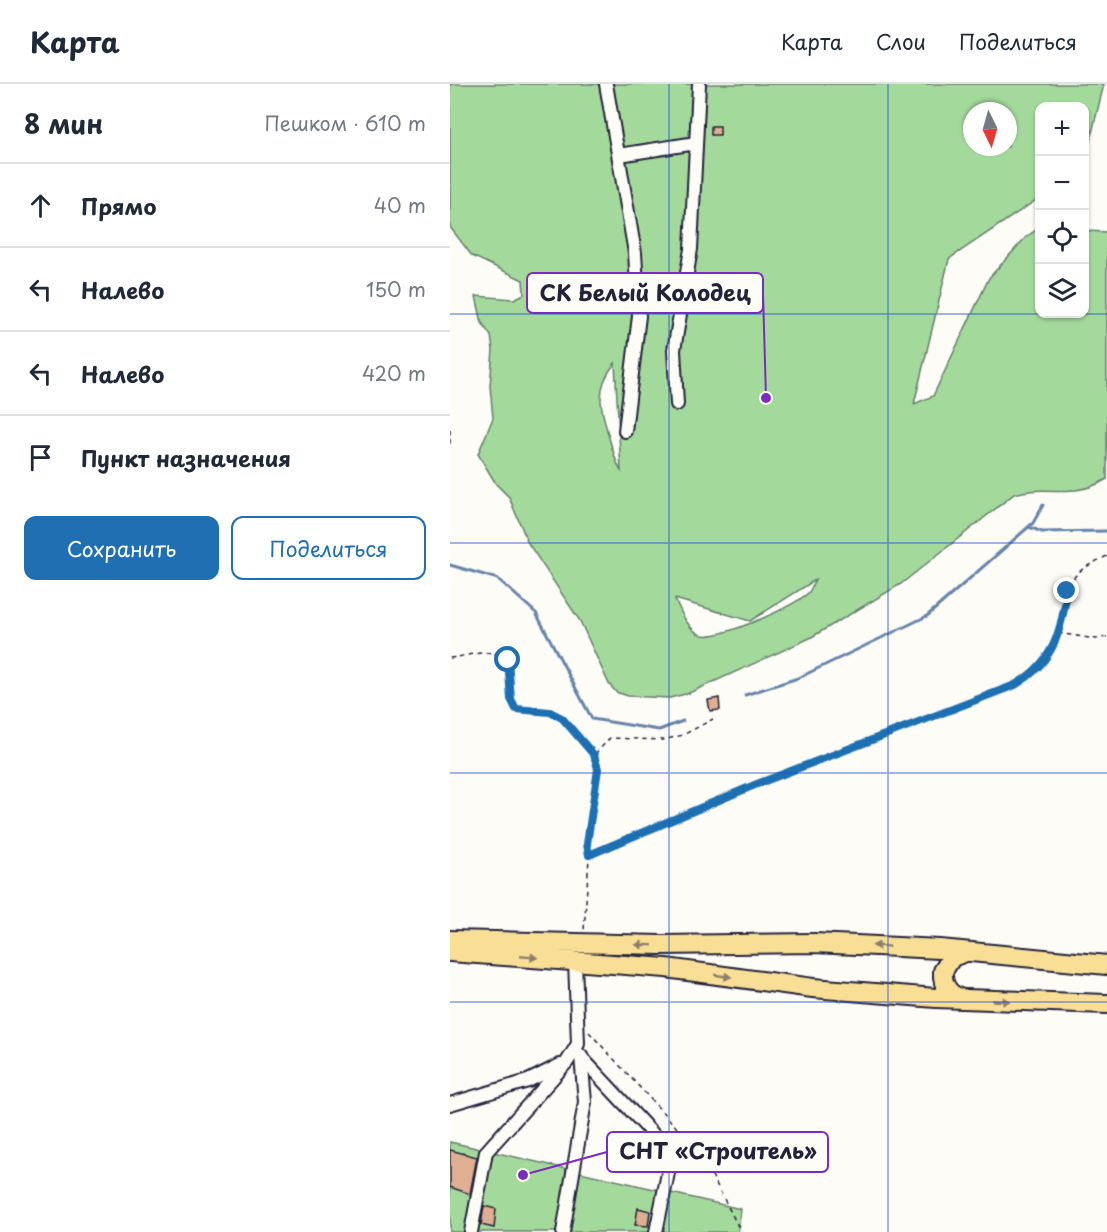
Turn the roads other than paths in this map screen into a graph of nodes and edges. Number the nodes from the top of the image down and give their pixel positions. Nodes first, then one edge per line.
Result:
1 (606, 84) edge
2 (699, 84) edge
3 (696, 143) junction
4 (619, 155) junction
5 (677, 404) dead end
6 (625, 431) dead end
7 (450, 940) edge
8 (910, 948) junction
9 (450, 952) edge
10 (968, 952) junction
11 (575, 961) junction
12 (1107, 965) edge
13 (907, 996) junction
14 (965, 1000) junction
15 (1107, 1004) edge
16 (578, 1044) junction
17 (581, 1057) junction
18 (567, 1062) junction
19 (450, 1104) edge
20 (471, 1232) edge
21 (563, 1232) edge
22 (656, 1232) edge

1 - 4 street
2 - 3 street
3 - 4 street
3 - 5 street
4 - 6 street
8 -> 7 highway
8 - 10 highway
8 - 13 highway
9 -> 11 highway
10 - 12 highway
10 - 14 highway
11 -> 13 highway
11 - 16 street
13 - 14 highway
14 -> 15 highway
16 - 17 street
16 - 18 street
17 - 21 street
17 - 22 street
18 - 19 street
18 - 20 street

